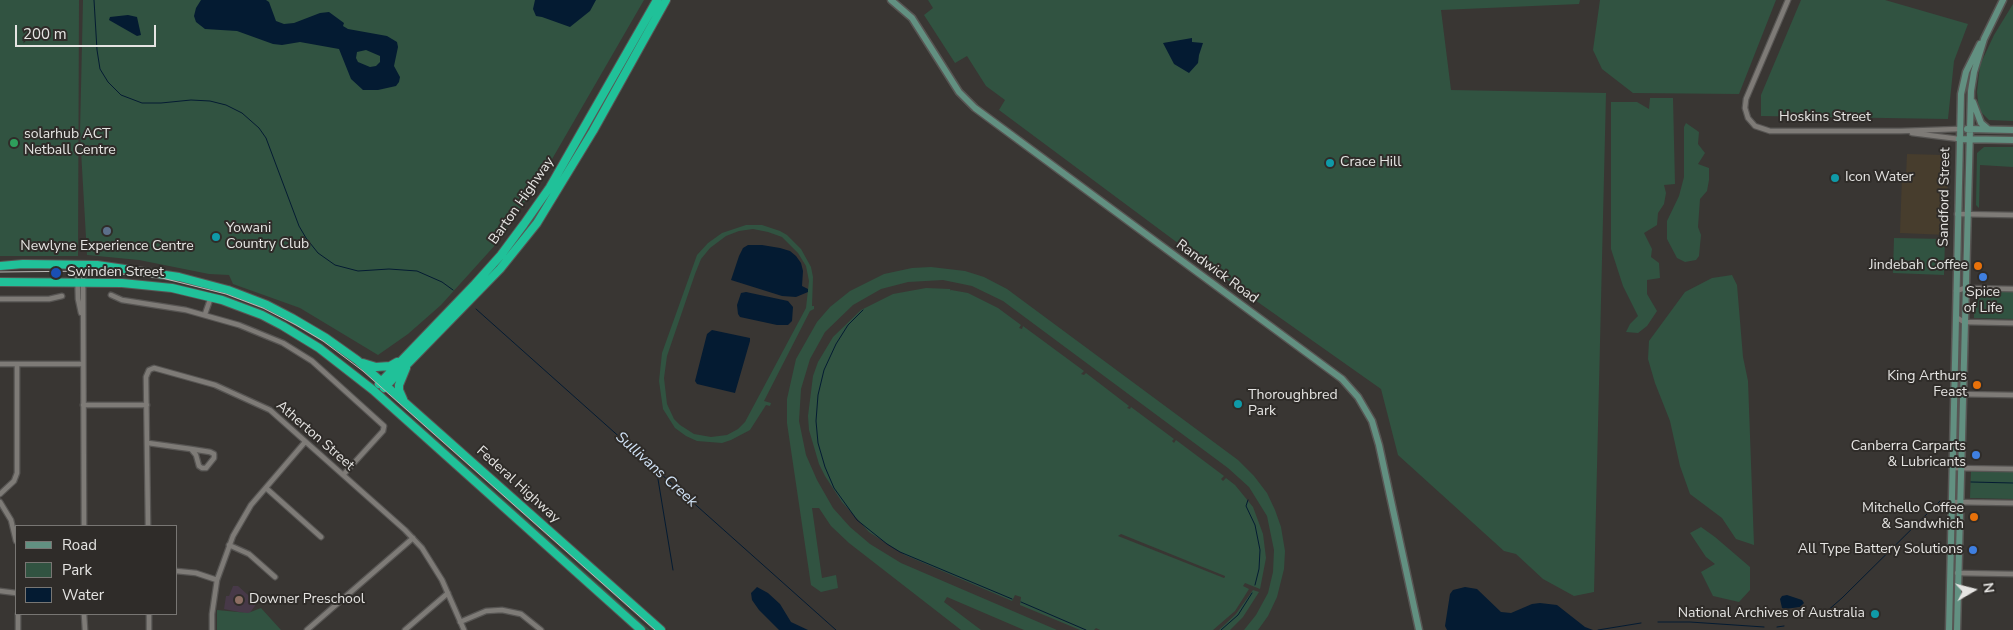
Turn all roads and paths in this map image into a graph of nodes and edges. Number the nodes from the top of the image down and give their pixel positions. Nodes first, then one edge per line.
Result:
1 (657, 0) edge
2 (666, 0) edge
3 (891, 0) edge
4 (1788, 0) edge
5 (2003, 0) edge
6 (1984, 39) junction
7 (1971, 91) junction
8 (1959, 129) junction
9 (1969, 130) junction
10 (1991, 130) junction
11 (2013, 130) edge
12 (1901, 131) junction
13 (1959, 139) junction
14 (1969, 139) junction
15 (2013, 140) edge
16 (1957, 214) junction
17 (1967, 215) junction
18 (2013, 216) edge
19 (80, 264) junction
20 (0, 266) edge
21 (0, 282) edge
22 (81, 283) junction
23 (1965, 288) junction
24 (2013, 289) edge
25 (1956, 291) junction
26 (62, 296) dead end
27 (111, 296) dead end
28 (211, 296) junction
29 (0, 299) edge
30 (205, 314) junction
31 (1955, 317) junction
32 (1964, 322) junction
33 (2013, 323) edge
34 (356, 360) junction
35 (405, 362) junction
36 (0, 364) edge
37 (17, 364) junction
38 (82, 364) junction
39 (384, 384) junction
40 (375, 392) junction
41 (1954, 394) junction
42 (1962, 394) junction
43 (2013, 395) edge
44 (404, 401) junction
45 (147, 404) junction
46 (83, 405) junction
47 (305, 442) junction
48 (148, 443) junction
49 (191, 449) junction
50 (1952, 468) junction
51 (1960, 468) junction
52 (2013, 469) edge
53 (343, 475) junction
54 (266, 488) junction
55 (0, 494) edge
56 (0, 502) edge
57 (1951, 502) junction
58 (1960, 502) junction
59 (2013, 503) edge
60 (84, 525) edge
61 (148, 525) edge
62 (15, 537) edge
63 (321, 537) dead end
64 (413, 538) junction
65 (229, 545) junction
66 (178, 571) edge
67 (1950, 573) junction
68 (1958, 573) junction
69 (2013, 574) edge
70 (275, 577) dead end
71 (217, 580) junction
72 (0, 591) edge
73 (15, 593) edge
74 (448, 593) junction
75 (18, 615) edge
76 (84, 615) edge
77 (149, 615) edge
78 (460, 622) junction
79 (18, 630) edge
80 (85, 630) edge
81 (149, 630) edge
82 (212, 630) edge
83 (307, 630) edge
84 (405, 630) edge
85 (464, 630) edge
86 (541, 630) edge
87 (641, 630) edge
88 (661, 630) edge
89 (1420, 630) edge
90 (1949, 630) edge
91 (1957, 630) edge

1 - 35 highway, Barton Highway
2 - 35 highway, Barton Highway
3 - 89 main road, Randwick Road
4 - 12 street, Hoskins Street
5 - 6 main road, Sandford Street
6 - 7 main road, Sandford Street
6 - 8 main road, Sandford Street
7 - 9 main road, Sandford Street
7 - 10 main road
8 - 9 main road, Hoskins Street
8 - 12 street, Hoskins Street
8 - 13 main road, Sandford Street
9 - 10 main road, Hoskins Street
9 - 14 main road, Sandford Street
10 - 11 main road, Hoskins Street
12 - 13 street, Hoskins Street
13 - 14 main road, Hoskins Street
13 - 16 main road, Sandford Street
14 - 15 main road, Hoskins Street
14 - 17 main road, Sandford Street
16 - 17 street
16 - 25 main road, Sandford Street
17 - 18 street
17 - 23 main road, Sandford Street
19 - 20 highway, Federal Highway
19 - 22 street
19 - 34 highway, Federal Highway
21 - 22 highway, Federal Highway
22 - 28 highway, Federal Highway
22 - 38 street
23 - 24 street
23 - 25 street
23 - 32 main road, Sandford Street
25 - 31 main road, Sandford Street
26 - 29 street
27 - 30 street
28 - 30 street
28 - 40 highway, Federal Highway
30 - 53 street
31 - 32 street
31 - 41 main road, Sandford Street
32 - 33 street
32 - 42 main road, Sandford Street
34 - 35 highway
34 - 39 highway, Federal Highway
35 - 39 highway, Barton Highway
35 - 44 highway
36 - 37 street
37 - 38 street
37 - 55 street
38 - 46 street
39 - 40 highway, Barton Highway
39 - 44 highway, Federal Highway
40 - 87 highway, Federal Highway
41 - 42 street
41 - 50 main road, Sandford Street
42 - 43 street
42 - 51 main road, Sandford Street
44 - 88 highway, Federal Highway
45 - 46 street
45 - 47 street, Atherton Street
45 - 48 street, Atherton Street
46 - 60 street
47 - 53 street, Atherton Street
47 - 54 street
48 - 49 street
48 - 61 street, Atherton Street
49 - 49 street
50 - 51 street
50 - 57 main road, Sandford Street
51 - 52 street
51 - 58 main road, Sandford Street
53 - 64 street, Atherton Street
54 - 63 street
54 - 65 street
56 - 62 street
57 - 58 street
57 - 67 main road, Sandford Street
58 - 59 street
58 - 68 main road, Sandford Street
64 - 74 street, Atherton Street
64 - 83 street
65 - 70 street
65 - 71 street
66 - 71 street
67 - 68 street
67 - 90 main road, Sandford Street
68 - 69 street
68 - 91 main road, Sandford Street
71 - 82 street
72 - 73 street
74 - 78 street, Atherton Street
74 - 84 street
75 - 79 street
76 - 80 street
77 - 81 street
78 - 85 street, Atherton Street
78 - 86 street

